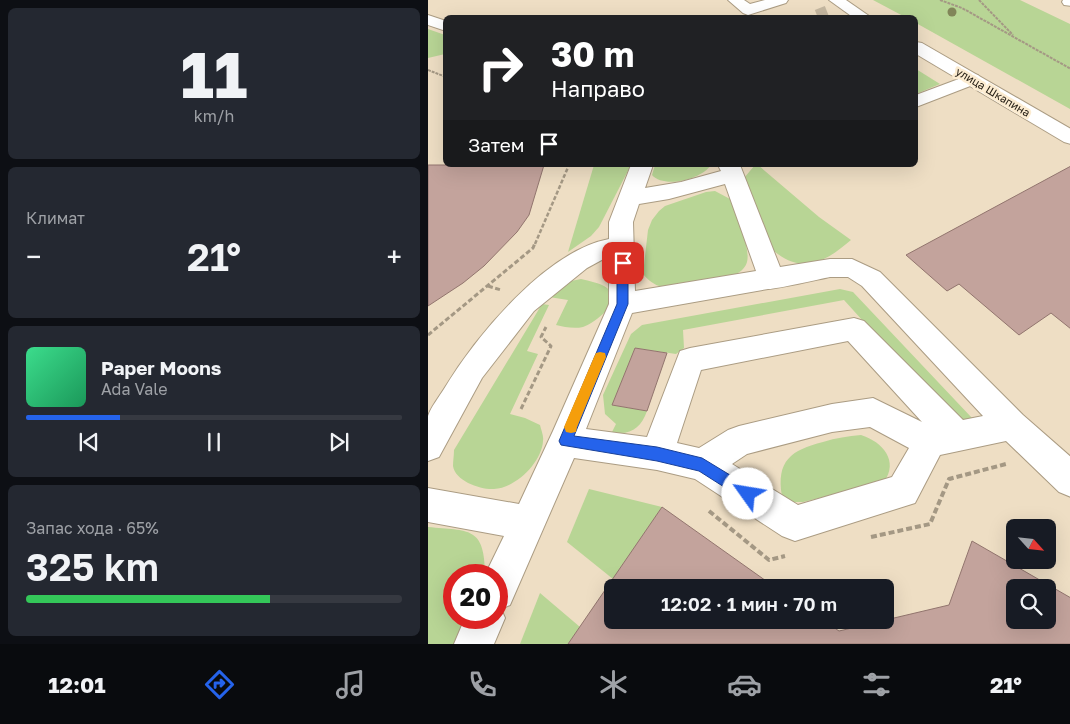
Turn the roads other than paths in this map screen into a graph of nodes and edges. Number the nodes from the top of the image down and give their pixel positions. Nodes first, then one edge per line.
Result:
1 (735, 0) edge
2 (781, 0) edge
3 (836, 0) edge
4 (860, 15) edge
5 (428, 20) edge
6 (443, 25) edge
7 (918, 48) edge
8 (972, 80) junction
9 (918, 100) edge
10 (1070, 138) edge
11 (641, 167) edge
12 (730, 170) edge
13 (630, 197) junction
14 (622, 245) junction
15 (772, 280) junction
16 (622, 304) junction
17 (1012, 425) junction
18 (943, 439) junction
19 (565, 441) junction
20 (428, 446) edge
21 (657, 454) junction
22 (702, 465) junction
23 (1070, 480) edge
24 (428, 505) edge
25 (528, 523) junction
26 (508, 568) edge
27 (481, 629) edge
28 (474, 644) edge

1 - 2 main road
3 - 4 main road
5 - 6 main road
7 - 8 main road, улица Шкапина
8 - 9 main road
8 - 10 main road, улица Шкапина
11 - 13 main road
12 - 13 main road
12 - 15 main road
13 - 14 main road
14 - 16 main road
14 - 20 main road
15 - 16 main road
15 - 17 main road
16 - 19 main road
17 - 18 main road
17 - 23 main road
18 - 21 main road
18 - 22 main road
18 - 22 main road
19 - 21 main road
19 - 25 main road
21 - 22 main road
24 - 25 main road
25 - 26 main road
27 - 28 main road

